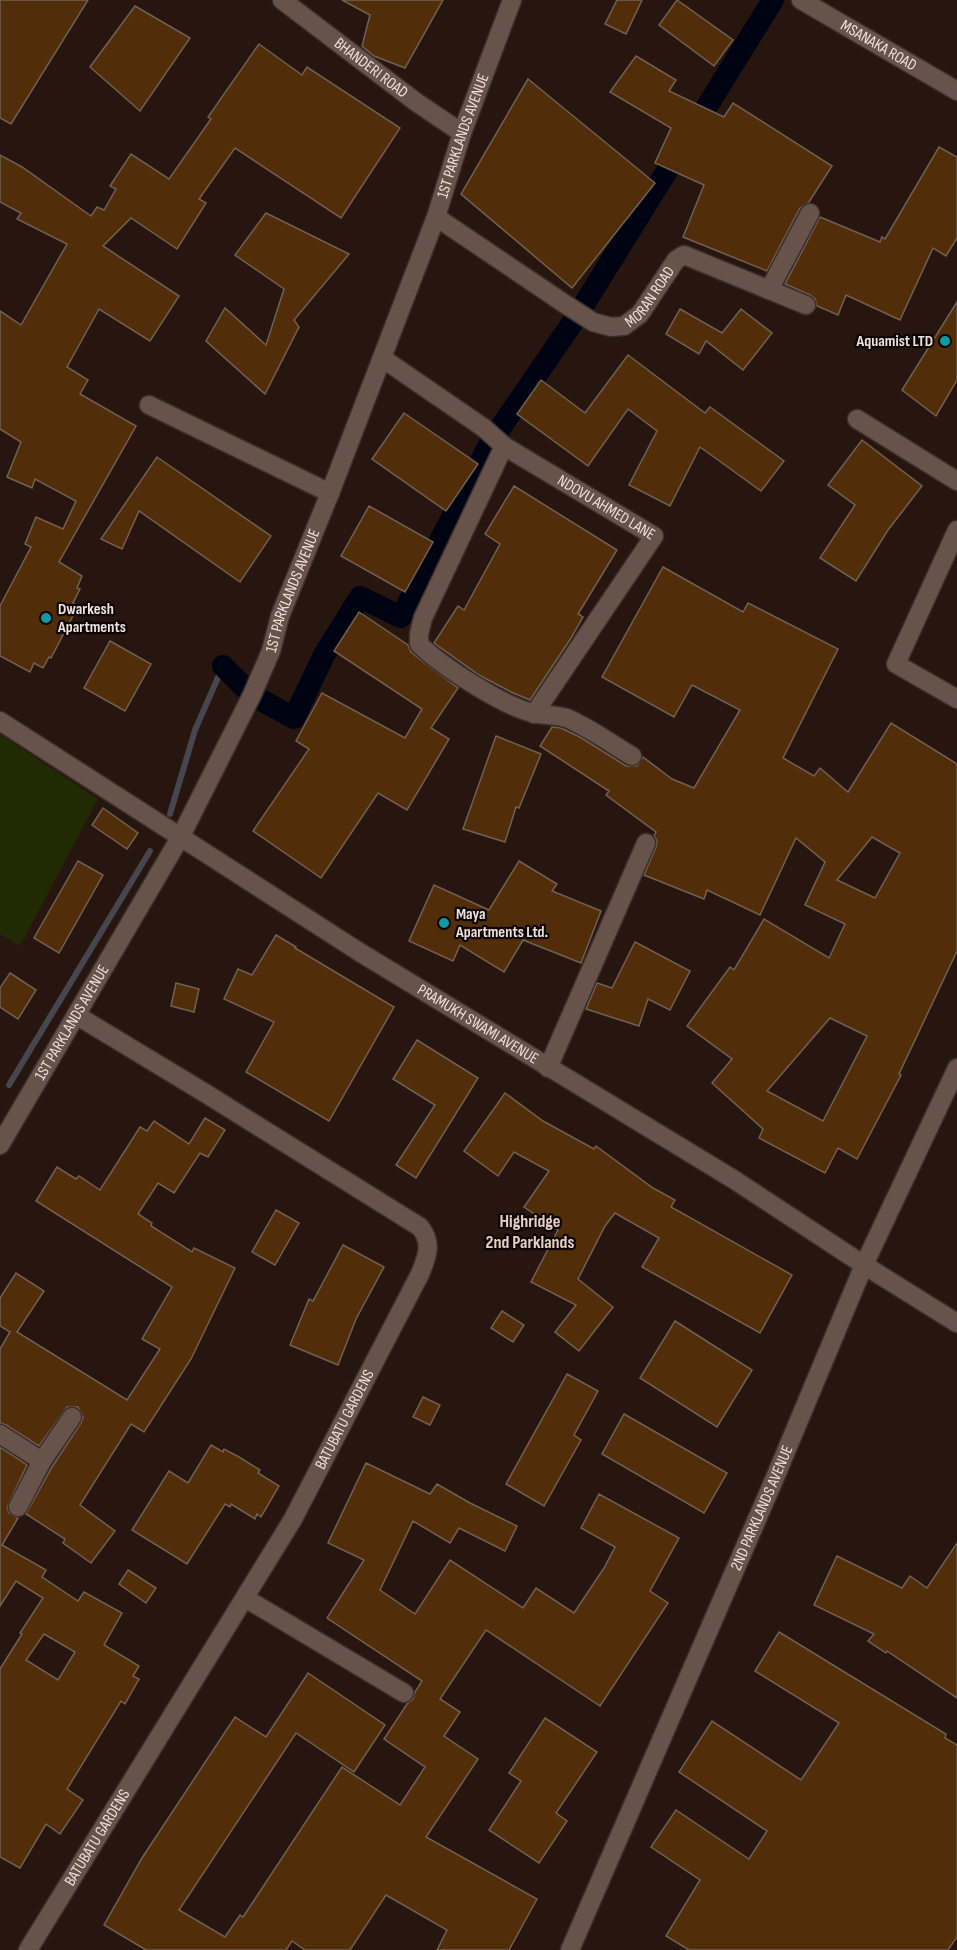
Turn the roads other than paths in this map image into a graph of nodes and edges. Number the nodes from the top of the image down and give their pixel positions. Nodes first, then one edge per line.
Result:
1 (282, 0) edge
2 (512, 0) edge
3 (801, 0) edge
4 (957, 91) edge
5 (462, 133) junction
6 (810, 213) dead end
7 (436, 217) junction
8 (769, 290) junction
9 (806, 305) dead end
10 (382, 358) junction
11 (149, 405) dead end
12 (857, 419) dead end
13 (504, 446) junction
14 (957, 481) edge
15 (330, 493) junction
16 (957, 530) edge
17 (957, 699) edge
18 (534, 714) junction
19 (0, 721) edge
20 (632, 756) dead end
21 (181, 836) junction
22 (646, 843) dead end
23 (76, 1015) junction
24 (548, 1068) junction
25 (957, 1068) edge
26 (0, 1145) edge
27 (864, 1265) junction
28 (957, 1323) edge
29 (72, 1417) dead end
30 (0, 1434) edge
31 (42, 1461) junction
32 (18, 1507) dead end
33 (245, 1598) junction
34 (404, 1693) dead end
35 (28, 1950) edge
36 (570, 1950) edge

1 - 5 street, BHANDERI ROAD
2 - 5 street, 1ST PARKLANDS AVENUE
3 - 4 street, MSANAKA ROAD
5 - 7 street, 1ST PARKLANDS AVENUE
6 - 8 street
7 - 8 street, MORAN ROAD
7 - 10 street, 1ST PARKLANDS AVENUE
8 - 9 street, MORAN ROAD
10 - 13 street, NDOVU AHMED LANE
10 - 15 street, 1ST PARKLANDS AVENUE
11 - 15 street
12 - 14 street
13 - 18 street
13 - 18 street, NDOVU AHMED LANE
15 - 21 street, 1ST PARKLANDS AVENUE
16 - 17 street
18 - 20 street
19 - 21 street, PRAMUKH SWAMI AVENUE
21 - 23 street, 1ST PARKLANDS AVENUE
21 - 24 street, PRAMUKH SWAMI AVENUE
22 - 24 street
23 - 26 street, 1ST PARKLANDS AVENUE
23 - 33 street, BATUBATU GARDENS
24 - 27 street, PRAMUKH SWAMI AVENUE
25 - 27 street, 2ND PARKLANDS AVENUE
27 - 28 street, PRAMUKH SWAMI AVENUE
27 - 36 street, 2ND PARKLANDS AVENUE
29 - 31 street
30 - 31 street
31 - 32 street
33 - 34 street
33 - 35 street, BATUBATU GARDENS

